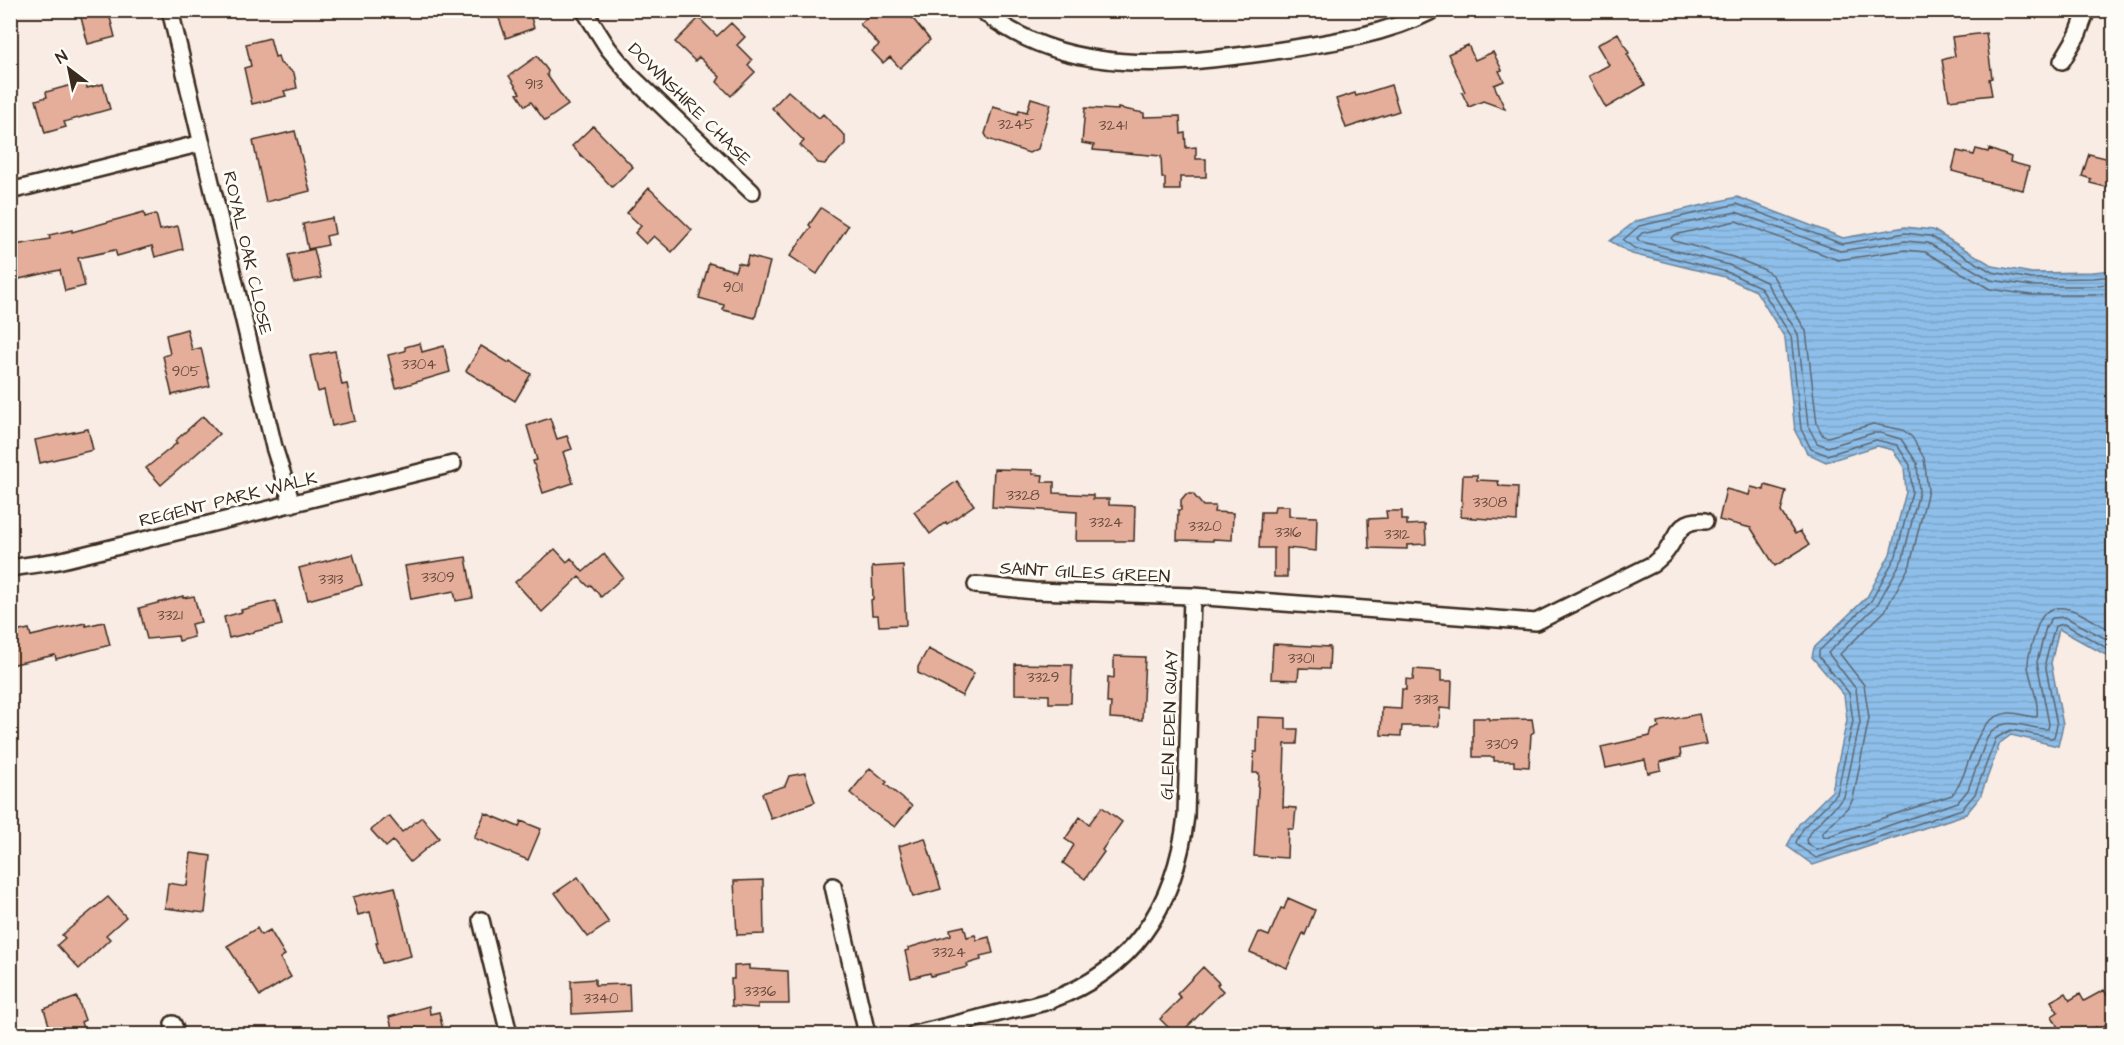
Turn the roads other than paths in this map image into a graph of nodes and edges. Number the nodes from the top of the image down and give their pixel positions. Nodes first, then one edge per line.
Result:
1 (170, 10) edge
2 (584, 10) edge
3 (981, 10) edge
4 (1434, 10) edge
5 (2087, 10) edge
6 (2062, 61) dead end
7 (202, 143) junction
8 (10, 191) edge
9 (752, 192) dead end
10 (453, 464) dead end
11 (292, 504) junction
12 (1705, 520) dead end
13 (10, 568) edge
14 (976, 585) dead end
15 (1192, 597) junction
16 (833, 886) dead end
17 (481, 920) dead end
18 (509, 1035) edge
19 (867, 1035) edge
20 (914, 1035) edge

1 - 7 street, ROYAL OAK CLOSE
2 - 9 street, DOWNSHIRE CHASE
3 - 4 street
5 - 6 street
7 - 8 street
7 - 11 street, ROYAL OAK CLOSE
10 - 11 street, REGENT PARK WALK
11 - 13 street, REGENT PARK WALK
12 - 15 street
14 - 15 street, SAINT GILES GREEN
15 - 20 street, GLEN EDEN QUAY
16 - 19 street
17 - 18 street

